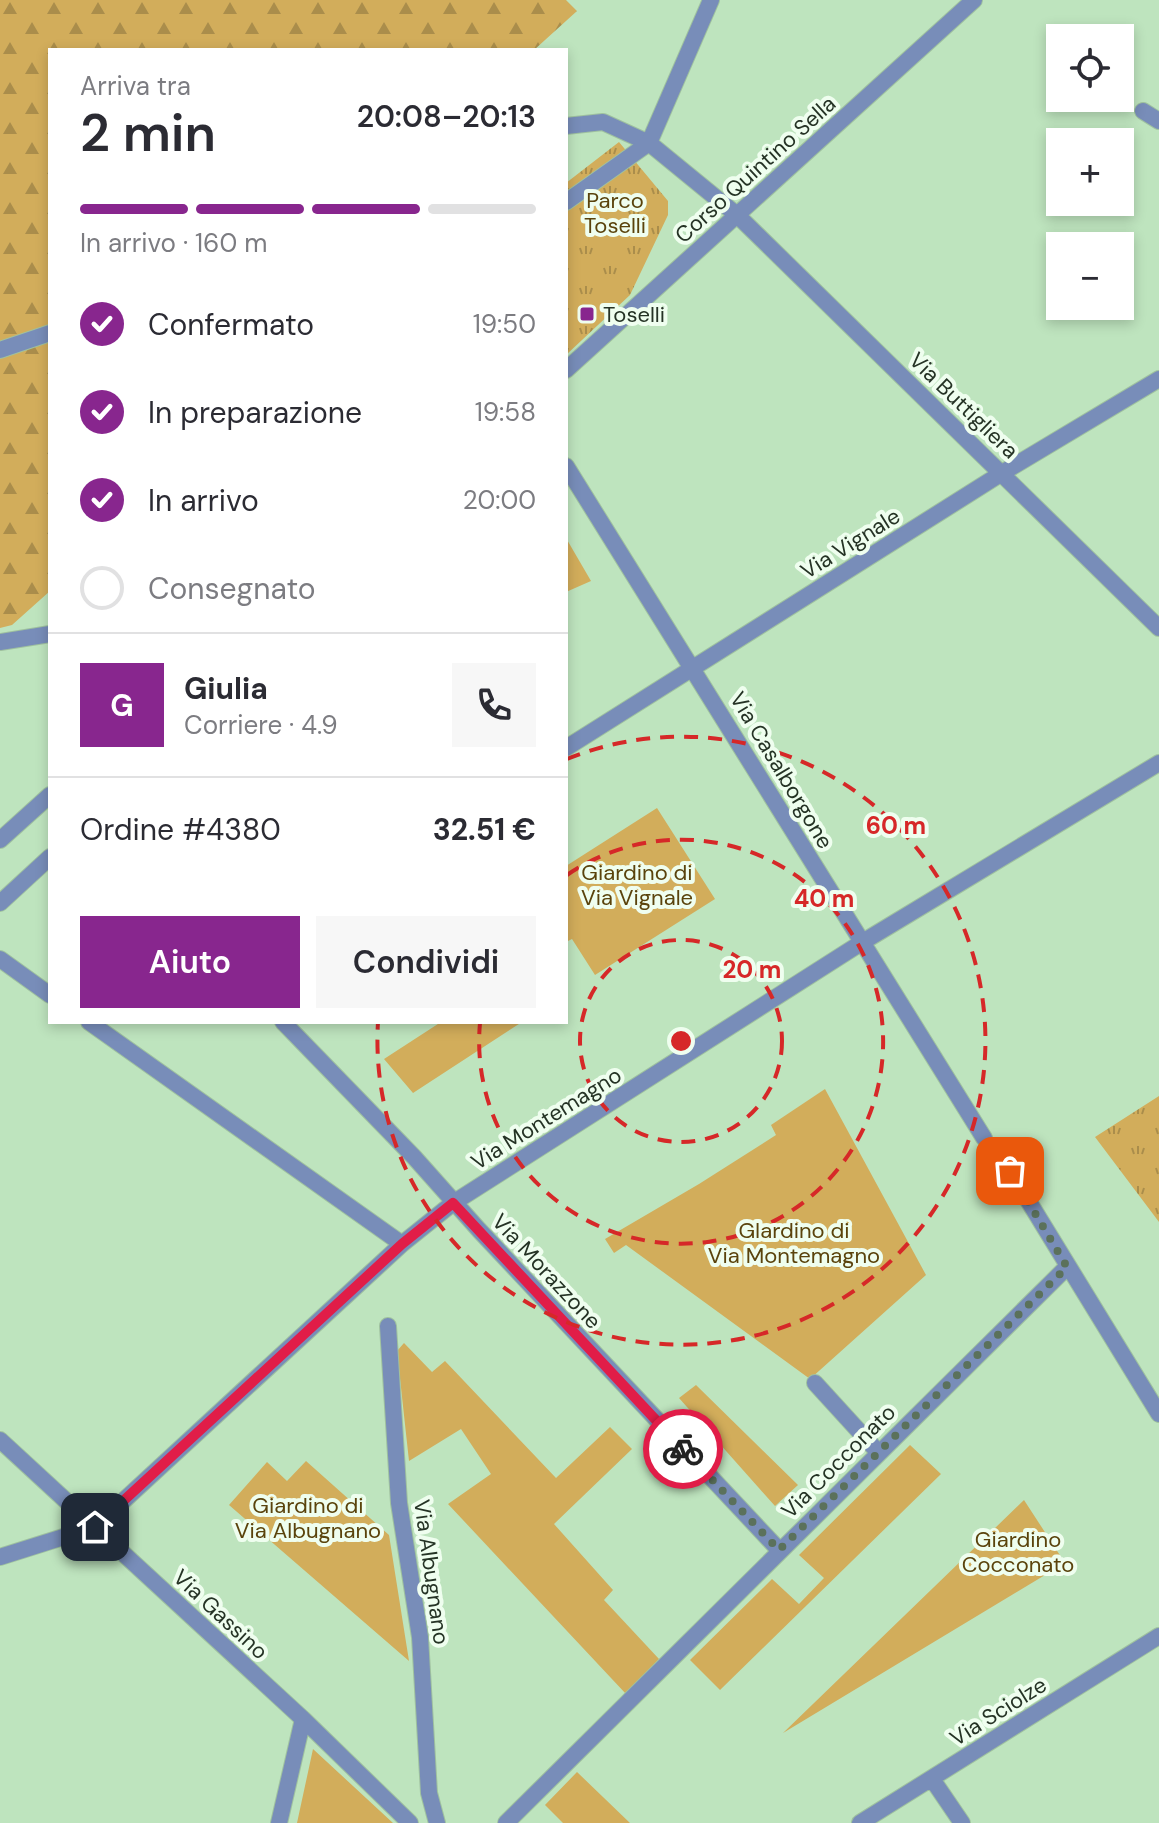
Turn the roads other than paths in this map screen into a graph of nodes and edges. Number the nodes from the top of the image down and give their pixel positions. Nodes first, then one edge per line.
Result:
1 (711, 0) edge
2 (974, 0) edge
3 (1143, 111) dead end
4 (1159, 121) edge
5 (568, 126) edge
6 (649, 143) junction
7 (568, 201) edge
8 (737, 215) junction
9 (48, 334) edge
10 (0, 350) edge
11 (568, 368) edge
12 (1159, 379) edge
13 (568, 469) edge
14 (1002, 473) junction
15 (1159, 628) edge
16 (48, 634) edge
17 (0, 642) edge
18 (693, 667) junction
19 (568, 747) edge
20 (1159, 763) edge
21 (48, 797) edge
22 (0, 840) edge
23 (48, 859) edge
24 (0, 903) edge
25 (861, 943) junction
26 (0, 959) edge
27 (48, 994) edge
28 (92, 1024) edge
29 (285, 1024) edge
30 (984, 1138) dead end
31 (1010, 1171) dead end
32 (453, 1203) junction
33 (402, 1244) junction
34 (1067, 1267) junction
35 (388, 1326) dead end
36 (815, 1383) dead end
37 (1159, 1414) edge
38 (0, 1440) edge
39 (878, 1452) junction
40 (95, 1527) junction
41 (779, 1550) junction
42 (0, 1557) edge
43 (1159, 1636) edge
44 (303, 1719) junction
45 (932, 1779) junction
46 (279, 1823) edge
47 (410, 1823) edge
48 (437, 1823) edge
49 (506, 1823) edge
50 (860, 1823) edge
51 (962, 1823) edge

1 - 6 street
2 - 8 street, Corso Quintino Sella
3 - 4 street
5 - 6 street, Via Buttigliera
6 - 7 street
6 - 8 street, Via Buttigliera
8 - 11 street, Corso Quintino Sella
8 - 14 street, Via Buttigliera
9 - 10 street
12 - 14 street, Via Vignale
13 - 18 street, Via Casalborgone
14 - 15 street, Via Buttigliera
14 - 18 street, Via Vignale
16 - 17 street
18 - 19 street, Via Vignale
18 - 25 street, Via Casalborgone
20 - 25 street, Via Montemagno
21 - 22 street
23 - 24 street
25 - 30 street, Via Casalborgone
25 - 32 street, Via Montemagno
26 - 27 street
28 - 33 street
29 - 32 street, Via Morazzone
31 - 34 street
32 - 33 street, Via Montemagno
32 - 41 street, Via Morazzone
33 - 40 street, Via Montemagno
34 - 37 street
34 - 39 street, Via Cocconato
35 - 48 street, Via Albugnano
36 - 39 street
38 - 40 street, Via Gassino
39 - 41 street, Via Cocconato
40 - 42 street, Via Montemagno
40 - 44 street, Via Gassino
41 - 49 street, Via Cocconato
43 - 45 street, Via Sciolze
44 - 46 street
44 - 47 street, Via Gassino
45 - 50 street, Via Sciolze
45 - 51 street

